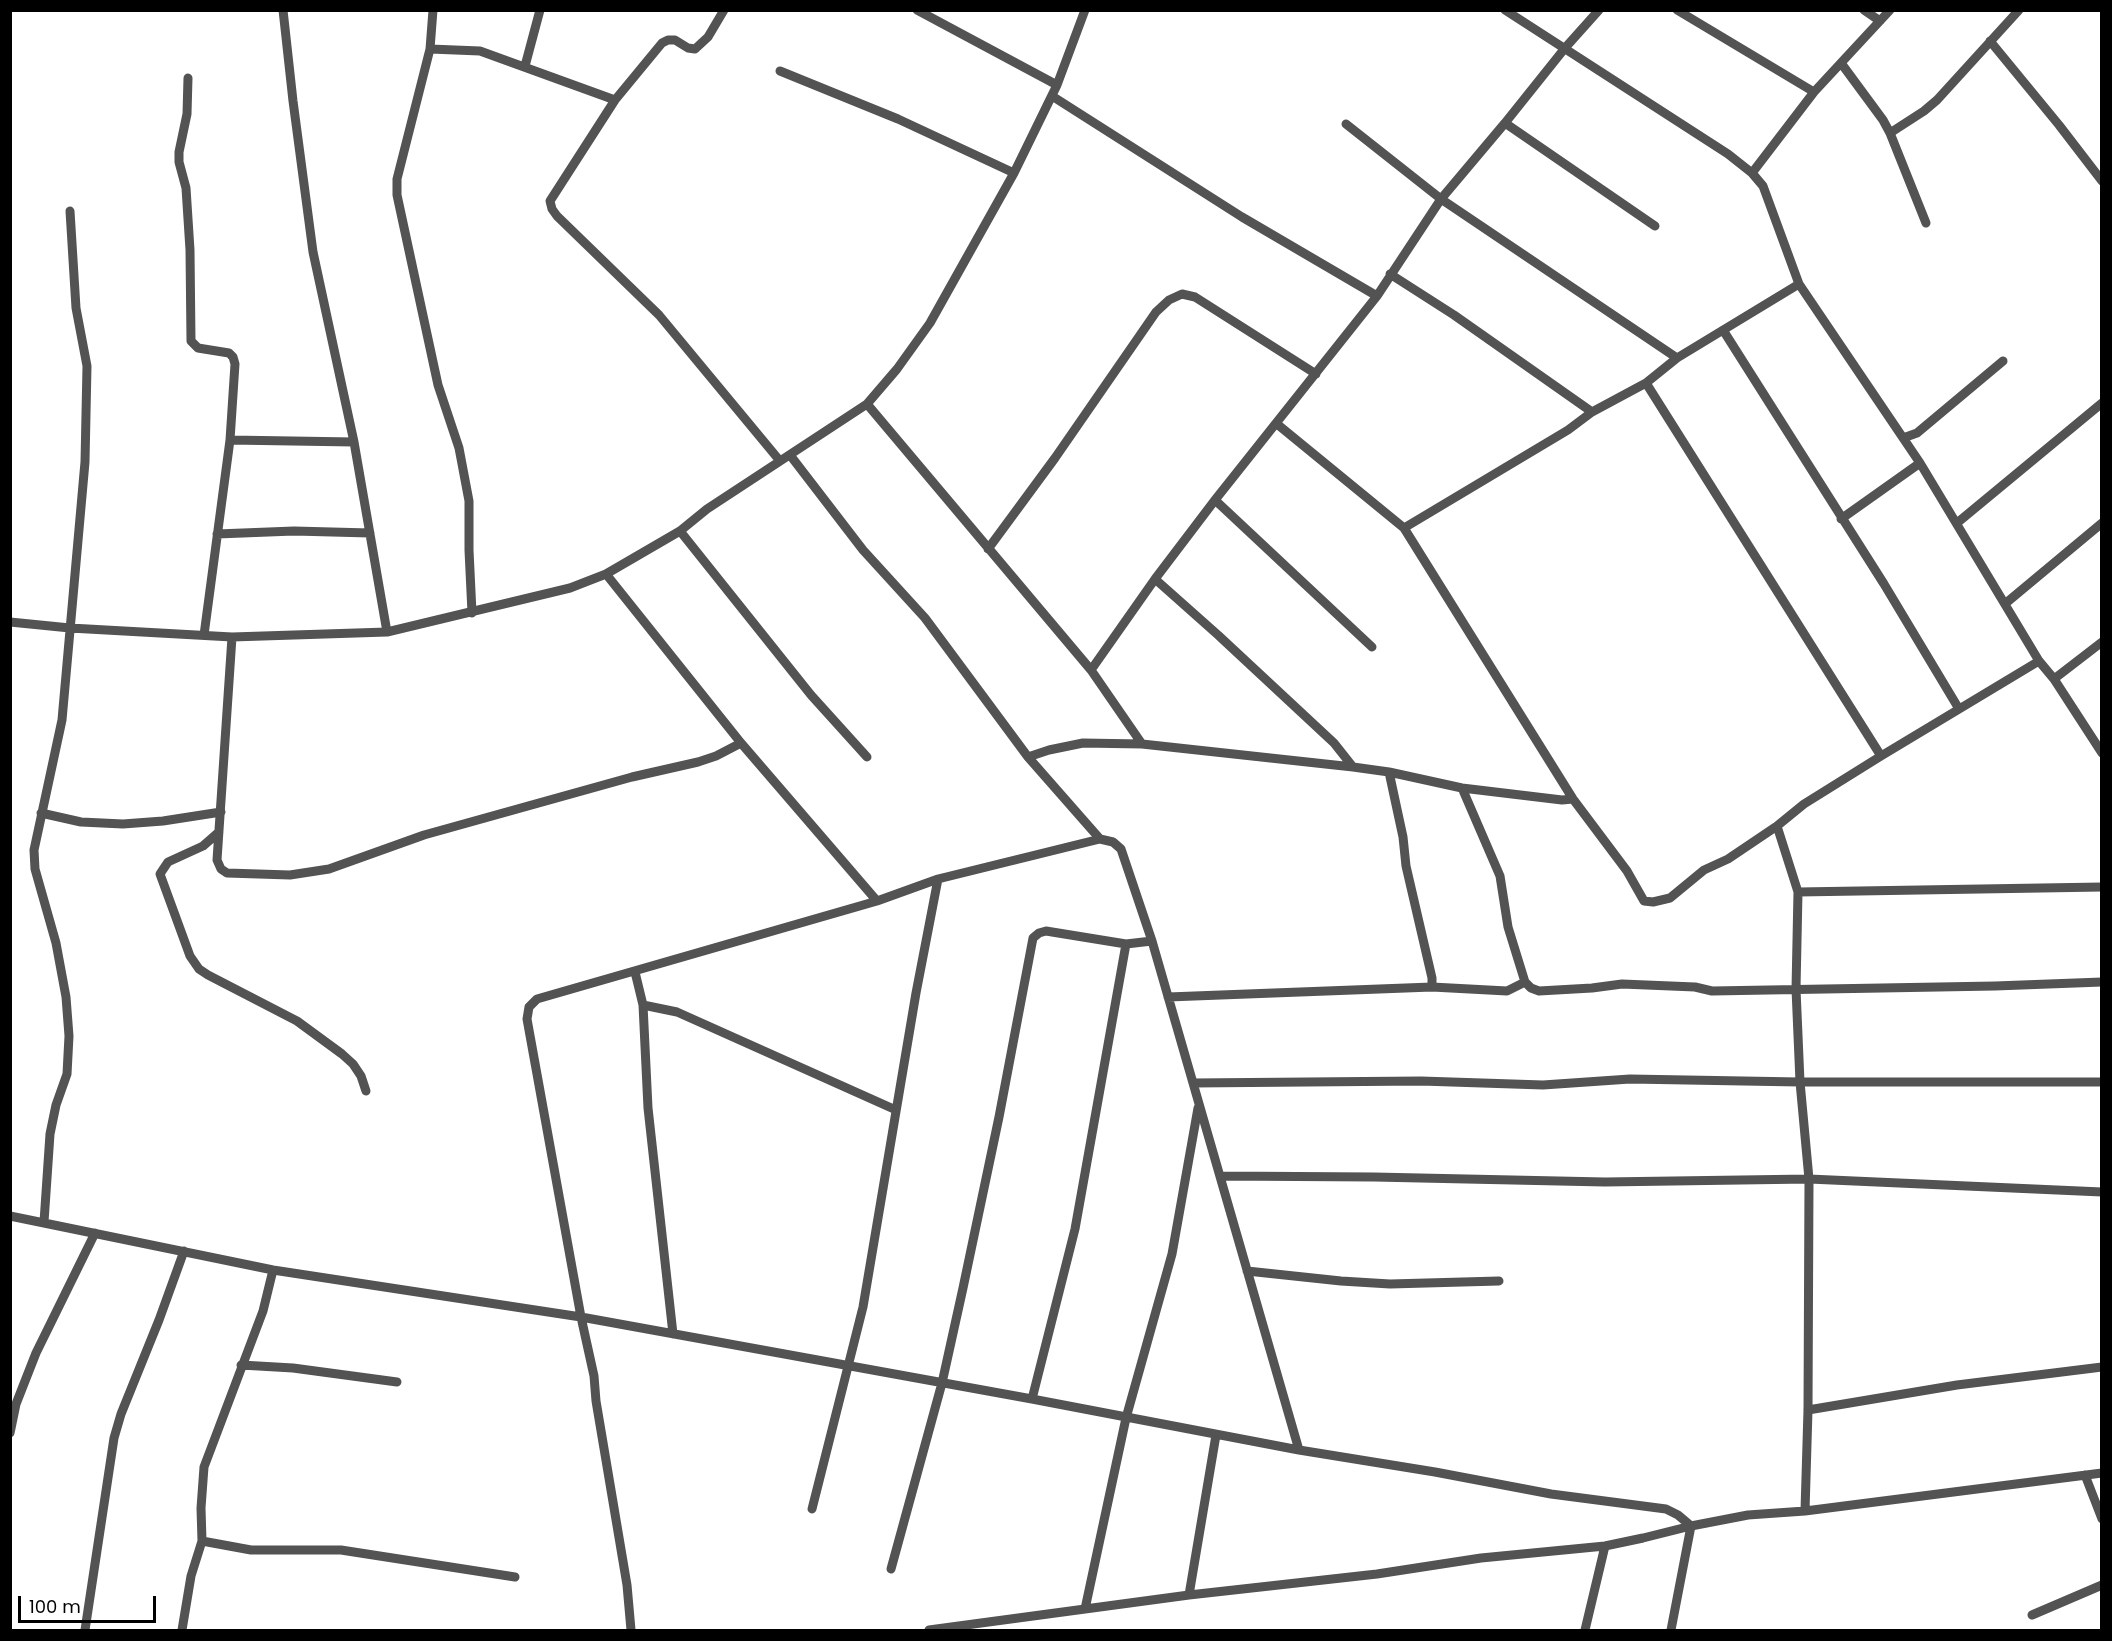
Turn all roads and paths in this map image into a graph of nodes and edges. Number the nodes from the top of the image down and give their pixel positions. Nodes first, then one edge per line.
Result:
1 (283, 10) edge
2 (433, 10) edge
3 (540, 10) edge
4 (724, 10) edge
5 (917, 10) edge
6 (1085, 10) edge
7 (1505, 10) edge
8 (1599, 10) edge
9 (1677, 10) edge
10 (1864, 10) edge
11 (1890, 10) edge
12 (2019, 10) edge
13 (1880, 21) junction
14 (1990, 41) junction
15 (1565, 48) junction
16 (430, 49) junction
17 (1841, 63) junction
18 (525, 66) junction
19 (780, 71) dead end
20 (188, 78) dead end
21 (1057, 85) junction
22 (1814, 92) junction
23 (1052, 96) junction
24 (615, 100) junction
25 (1505, 123) junction
26 (1346, 124) dead end
27 (1890, 133) junction
28 (1014, 173) junction
29 (1752, 173) junction
30 (2102, 181) edge
31 (1441, 199) junction
32 (70, 211) dead end
33 (1926, 223) dead end
34 (1655, 225) dead end
35 (1390, 274) junction
36 (1799, 284) junction
37 (1377, 296) junction
38 (1724, 330) junction
39 (1677, 358) junction
40 (2003, 361) dead end
41 (1316, 374) junction
42 (1646, 383) junction
43 (2102, 403) edge
44 (867, 404) junction
45 (1592, 412) junction
46 (1277, 424) junction
47 (1903, 438) junction
48 (230, 440) junction
49 (354, 442) junction
50 (790, 455) junction
51 (780, 461) junction
52 (1920, 463) junction
53 (1215, 500) junction
54 (1841, 519) junction
55 (2102, 523) edge
56 (1957, 524) junction
57 (1404, 528) junction
58 (680, 531) junction
59 (370, 533) junction
60 (218, 534) junction
61 (988, 549) junction
62 (606, 573) junction
63 (1155, 579) junction
64 (2006, 603) junction
65 (472, 613) junction
66 (10, 622) edge
67 (70, 628) junction
68 (387, 632) junction
69 (204, 635) junction
70 (232, 637) junction
71 (2102, 642) edge
72 (1372, 647) dead end
73 (2039, 661) junction
74 (1091, 670) junction
75 (2054, 679) junction
76 (1959, 709) junction
77 (741, 743) junction
78 (1142, 744) junction
79 (2102, 753) edge
80 (1881, 756) junction
81 (867, 757) dead end
82 (1028, 757) junction
83 (1353, 767) junction
84 (1389, 772) junction
85 (1462, 788) junction
86 (1572, 799) junction
87 (221, 812) junction
88 (41, 813) junction
89 (1777, 826) junction
90 (219, 832) junction
91 (1100, 839) junction
92 (938, 879) junction
93 (2102, 887) edge
94 (1798, 892) junction
95 (877, 901) junction
96 (1152, 941) junction
97 (1126, 944) junction
98 (635, 972) junction
99 (1525, 982) junction
100 (2102, 982) edge
101 (1431, 987) junction
102 (1796, 989) junction
103 (1168, 997) junction
104 (643, 1005) junction
105 (1800, 1082) junction
106 (2102, 1082) edge
107 (1193, 1083) junction
108 (366, 1091) dead end
109 (1199, 1104) junction
110 (896, 1110) junction
111 (1220, 1176) junction
112 (1809, 1179) junction
113 (2102, 1192) edge
114 (10, 1216) edge
115 (44, 1222) junction
116 (95, 1233) junction
117 (184, 1251) junction
118 (273, 1269) junction
119 (1247, 1271) junction
120 (1499, 1281) dead end
121 (581, 1317) junction
122 (673, 1334) junction
123 (242, 1365) junction
124 (848, 1365) junction
125 (2102, 1367) edge
126 (397, 1382) dead end
127 (942, 1383) junction
128 (1032, 1399) junction
129 (1808, 1410) junction
130 (1126, 1418) junction
131 (10, 1433) edge
132 (1216, 1435) junction
133 (1299, 1450) junction
134 (2102, 1473) edge
135 (2085, 1475) junction
136 (812, 1509) dead end
137 (1805, 1512) junction
138 (2102, 1519) edge
139 (1690, 1526) junction
140 (202, 1541) junction
141 (1605, 1546) junction
142 (891, 1569) dead end
143 (515, 1577) dead end
144 (2102, 1585) edge
145 (1189, 1595) junction
146 (1085, 1609) junction
147 (2032, 1615) dead end
148 (959, 1628) edge
149 (85, 1630) edge
150 (182, 1630) edge
151 (631, 1630) edge
152 (929, 1630) edge
153 (1585, 1630) edge
154 (1671, 1630) edge

1 - 49 street
2 - 16 street
3 - 18 street
4 - 24 street
5 - 21 street
6 - 21 street
7 - 15 street
8 - 15 street
9 - 22 street
10 - 13 street
11 - 13 street
12 - 14 street
13 - 17 street
14 - 27 street
14 - 30 street
15 - 25 street
15 - 29 street
16 - 18 street
16 - 65 street
17 - 22 street
17 - 27 street
18 - 24 street
19 - 28 street
20 - 48 street
21 - 23 street
22 - 29 street
23 - 28 street
23 - 37 street
24 - 51 street
25 - 31 street
25 - 34 street
26 - 31 street
27 - 33 street
28 - 44 street
29 - 36 street
31 - 35 street
31 - 39 street
32 - 67 street
35 - 37 street
35 - 45 street
36 - 38 street
36 - 47 street
37 - 41 street
38 - 39 street
38 - 54 street
39 - 42 street
40 - 47 street
41 - 46 street
41 - 61 street
42 - 45 street
42 - 80 street
43 - 56 street
44 - 50 street
44 - 61 street
45 - 57 street
46 - 53 street
46 - 57 street
47 - 52 street
48 - 49 street
48 - 60 street
49 - 59 street
50 - 51 street
50 - 82 street
51 - 58 street
52 - 54 street
52 - 56 street
53 - 63 street
53 - 72 street
54 - 76 street
55 - 64 street
56 - 64 street
57 - 86 street
58 - 62 street
58 - 81 street
59 - 60 street
59 - 68 street
60 - 69 street
61 - 74 street
62 - 65 street
62 - 77 street
63 - 74 street
63 - 83 street
64 - 73 street
65 - 68 street
66 - 67 street
67 - 69 street
67 - 88 street
68 - 70 street
69 - 70 street
70 - 87 street
71 - 75 street
73 - 75 street
73 - 76 street
74 - 78 street
75 - 79 street
76 - 80 street
77 - 90 street
77 - 95 street
78 - 82 street
78 - 83 street
80 - 89 street
82 - 91 street
83 - 84 street
84 - 85 street
84 - 101 street
85 - 86 street
85 - 99 street
86 - 89 street
87 - 88 street
87 - 90 street
88 - 115 street
89 - 94 street
90 - 108 street
91 - 92 street
91 - 96 street
92 - 95 street
92 - 110 street
93 - 94 street
94 - 102 street
95 - 98 street
96 - 97 street
96 - 103 street
97 - 127 street
97 - 128 street
98 - 104 street
98 - 121 street
99 - 101 street
99 - 102 street
100 - 102 street
101 - 103 street
102 - 105 street
103 - 107 street
104 - 110 street
104 - 122 street
105 - 106 street
105 - 107 street
105 - 112 street
107 - 109 street
109 - 111 street
109 - 130 street
110 - 124 street
111 - 112 street
111 - 119 street
112 - 113 street
112 - 129 street
114 - 115 street
115 - 116 street
116 - 117 street
116 - 131 street
117 - 118 street
117 - 149 street
118 - 121 street
118 - 123 street
119 - 120 street
119 - 133 street
121 - 122 street
121 - 151 street
122 - 124 street
123 - 126 street
123 - 140 street
124 - 127 street
124 - 136 street
125 - 129 street
127 - 128 street
127 - 142 street
128 - 130 street
129 - 137 street
130 - 132 street
130 - 146 street
132 - 133 street
132 - 145 street
133 - 139 street
134 - 135 street
135 - 137 street
135 - 138 street
137 - 139 street
139 - 141 street
139 - 154 street
140 - 143 street
140 - 150 street
141 - 145 street
141 - 153 street
144 - 147 street
145 - 146 street
146 - 148 street
148 - 152 street

